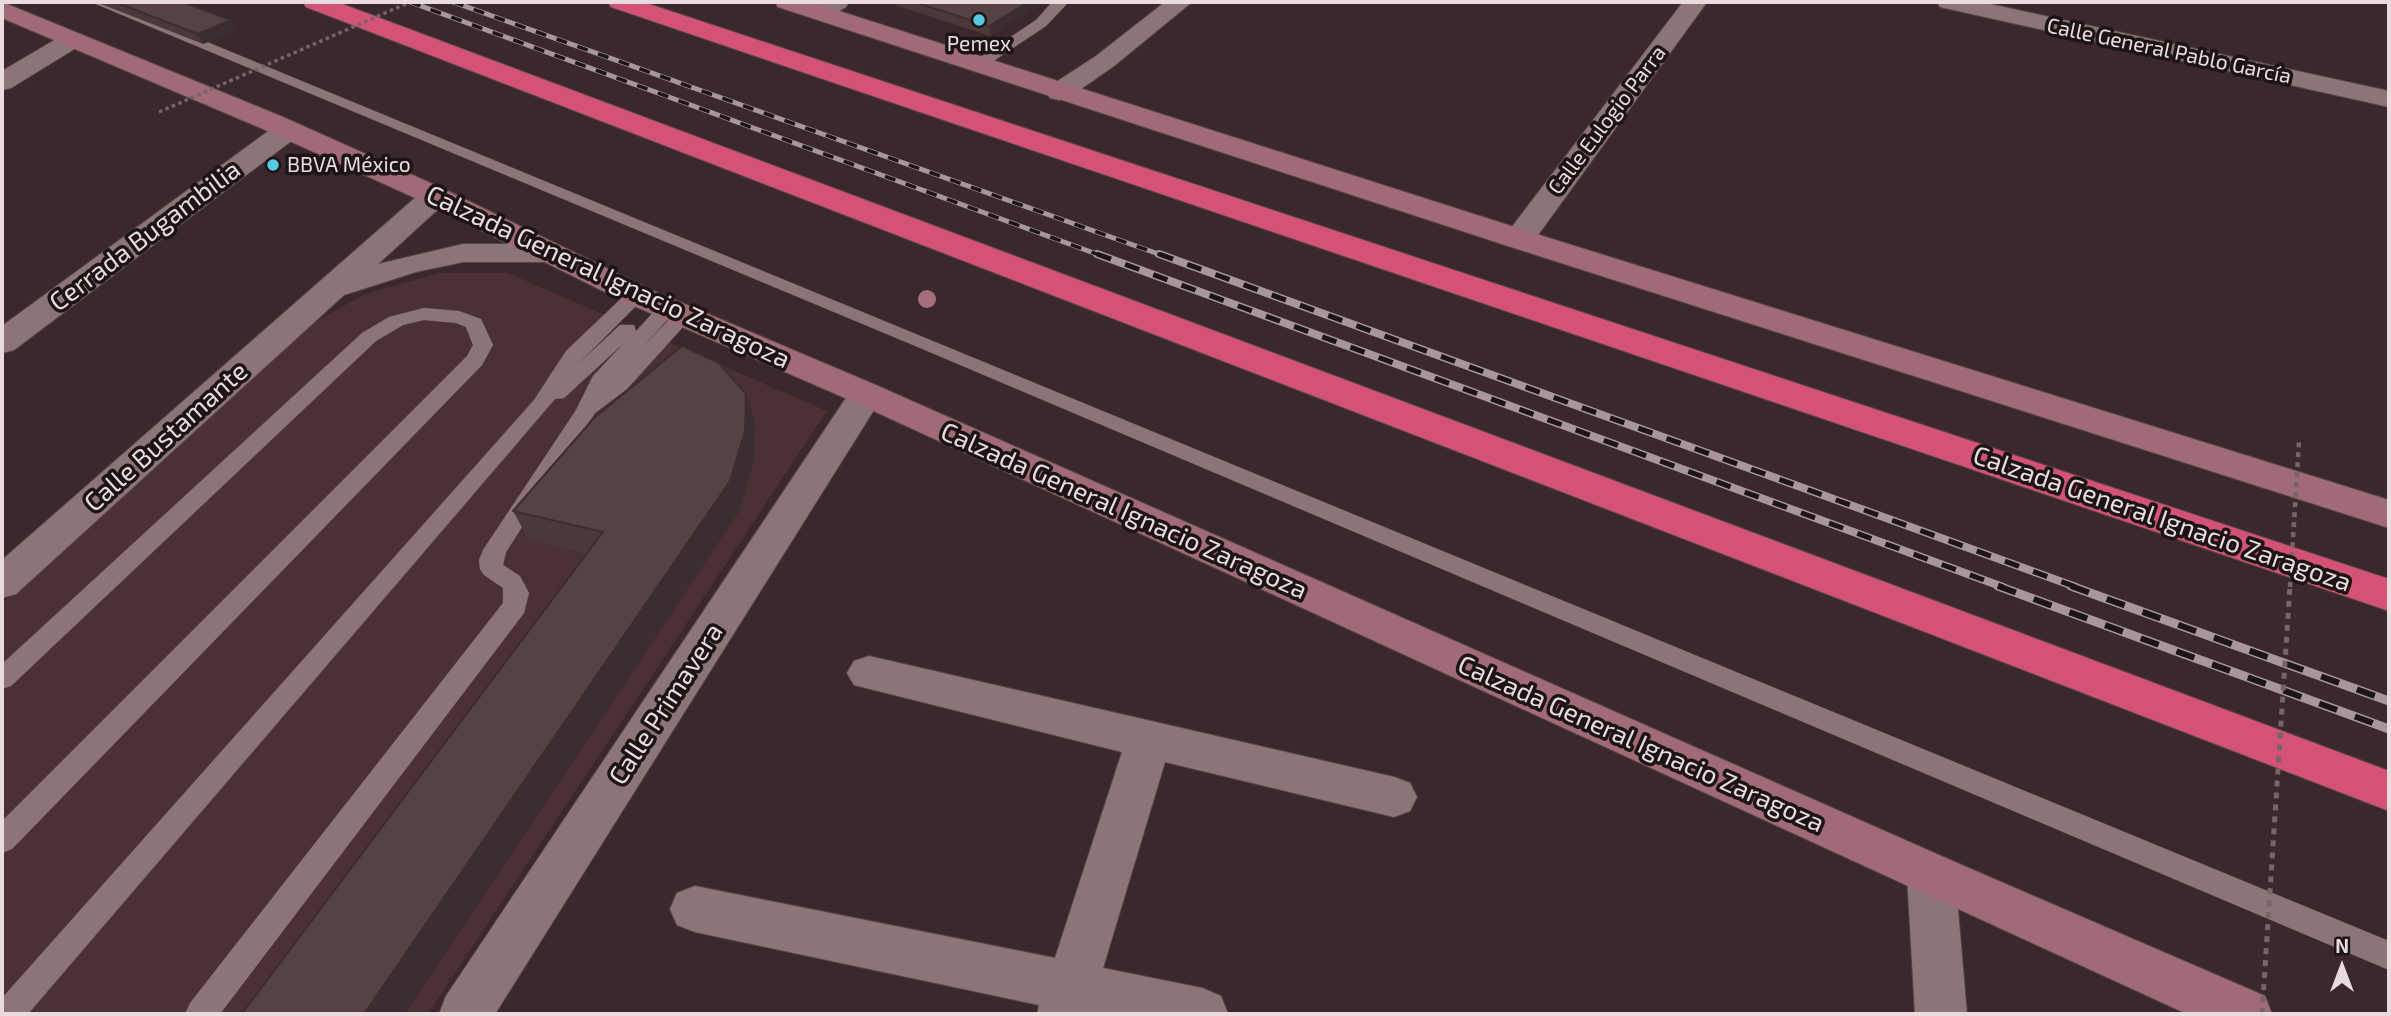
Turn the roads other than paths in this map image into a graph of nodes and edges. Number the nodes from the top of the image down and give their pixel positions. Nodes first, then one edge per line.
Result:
1 (98, 2) edge
2 (315, 2) edge
3 (620, 2) edge
4 (787, 2) edge
5 (1059, 2) edge
6 (1180, 2) edge
7 (1695, 2) edge
8 (1949, 2) edge
9 (828, 7) edge
10 (2, 9) edge
11 (72, 40) junction
12 (978, 65) junction
13 (2, 82) edge
14 (1059, 92) junction
15 (2389, 99) edge
16 (288, 130) junction
17 (435, 197) junction
18 (1519, 239) junction
19 (547, 253) junction
20 (329, 290) junction
21 (660, 305) junction
22 (2, 342) edge
23 (866, 394) junction
24 (2389, 514) edge
25 (2, 583) edge
26 (2389, 595) edge
27 (869, 673) dead end
28 (2, 679) edge
29 (1149, 739) junction
30 (2389, 791) edge
31 (1394, 797) dead end
32 (2, 840) edge
33 (1931, 875) junction
34 (695, 908) dead end
35 (2389, 956) edge
36 (1068, 1000) edge
37 (8, 1014) edge
38 (201, 1014) edge
39 (465, 1014) edge
40 (1202, 1014) edge
41 (1941, 1014) edge
42 (2246, 1014) edge

1 - 35 lane
2 - 30 highway
3 - 26 highway, Calzada General Ignacio Zaragoza
4 - 9 main road
5 - 12 lane
6 - 14 street
7 - 18 street, Calle Eulogio Parra
8 - 15 street, Calle General Pablo García
9 - 12 main road
10 - 11 main road, Calzada General Ignacio Zaragoza
11 - 13 street
11 - 16 main road, Calzada General Ignacio Zaragoza
12 - 14 main road
14 - 18 main road
16 - 17 main road, Calzada General Ignacio Zaragoza
16 - 22 street, Cerrada Bugambilia
17 - 19 main road, Calzada General Ignacio Zaragoza
17 - 20 street, Calle Bustamante
18 - 24 main road
19 - 20 street, Calle Bustamante
19 - 21 main road, Calzada General Ignacio Zaragoza
20 - 25 street, Calle Bustamante
21 - 23 main road, Calzada General Ignacio Zaragoza
21 - 37 lane
21 - 38 lane
23 - 33 main road, Calzada General Ignacio Zaragoza
23 - 39 street, Calle Primavera
27 - 29 street
28 - 32 lane
29 - 31 street
29 - 36 street
33 - 41 street
33 - 42 main road, Calzada General Ignacio Zaragoza
34 - 36 street
36 - 40 street

